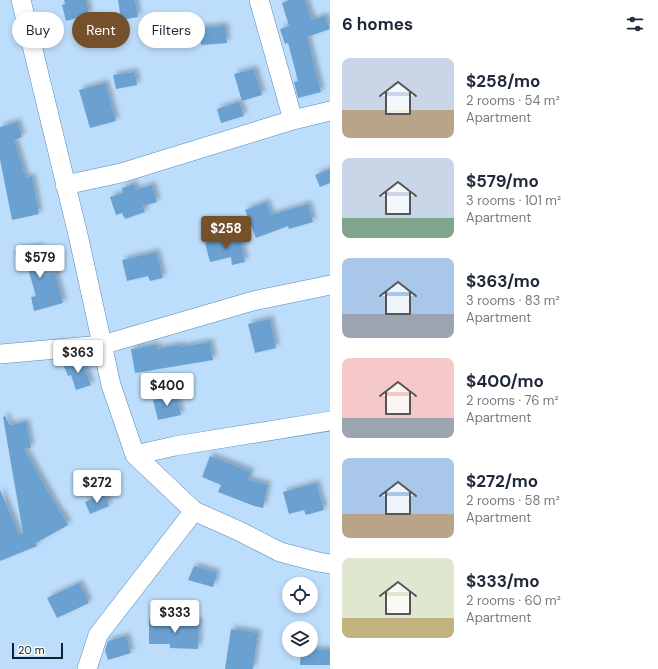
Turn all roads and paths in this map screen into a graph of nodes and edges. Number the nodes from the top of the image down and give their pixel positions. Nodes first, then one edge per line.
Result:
1 (21, 0) edge
2 (259, 0) edge
3 (330, 111) edge
4 (293, 120) junction
5 (65, 185) junction
6 (330, 285) edge
7 (102, 345) junction
8 (0, 354) edge
9 (330, 421) edge
10 (135, 455) junction
11 (194, 511) junction
12 (330, 564) edge
13 (87, 669) edge

1 - 5 street
2 - 4 street
3 - 4 street
4 - 5 street
5 - 7 street
6 - 7 street
7 - 8 street
7 - 10 street
9 - 10 street
10 - 11 street
11 - 12 street
11 - 13 street

